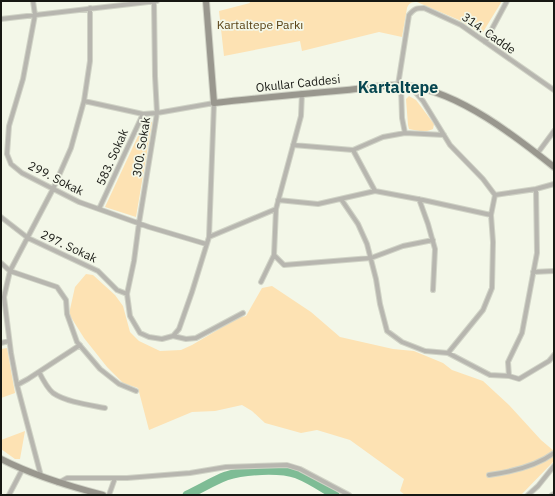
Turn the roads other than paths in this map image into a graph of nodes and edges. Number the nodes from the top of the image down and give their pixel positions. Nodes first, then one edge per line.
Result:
1 (33, 1) edge
2 (157, 1) edge
3 (206, 1) edge
4 (507, 1) edge
5 (154, 2) edge
6 (90, 8) junction
7 (35, 15) junction
8 (1, 19) edge
9 (485, 42) junction
10 (400, 86) junction
11 (410, 86) junction
12 (554, 90) edge
13 (302, 93) junction
14 (84, 101) junction
15 (214, 103) junction
16 (143, 114) junction
17 (157, 114) junction
18 (554, 131) edge
19 (405, 133) junction
20 (444, 135) junction
21 (294, 145) junction
22 (353, 150) junction
23 (537, 154) junction
24 (554, 167) edge
25 (554, 184) edge
26 (53, 189) junction
27 (536, 189) junction
28 (375, 191) junction
29 (495, 195) junction
30 (341, 199) junction
31 (419, 199) junction
32 (278, 200) junction
33 (99, 209) junction
34 (276, 209) junction
35 (492, 215) junction
36 (1, 217) edge
37 (139, 223) junction
38 (209, 237) junction
39 (28, 238) junction
40 (432, 240) junction
41 (206, 244) junction
42 (274, 255) junction
43 (371, 258) junction
44 (1, 263) edge
45 (10, 271) junction
46 (554, 271) edge
47 (533, 272) junction
48 (261, 282) dead end
49 (433, 290) dead end
50 (3, 293) edge
51 (127, 294) junction
52 (243, 314) dead end
53 (173, 336) junction
54 (9, 341) junction
55 (1, 343) edge
56 (80, 345) junction
57 (448, 354) junction
58 (554, 355) edge
59 (38, 372) junction
60 (509, 376) junction
61 (16, 385) junction
62 (136, 391) dead end
63 (105, 408) dead end
64 (554, 454) edge
65 (1, 460) edge
66 (554, 466) edge
67 (22, 470) junction
68 (489, 476) dead end
69 (41, 477) junction
70 (115, 478) junction
71 (58, 483) junction
72 (66, 486) junction
73 (9, 495) edge
74 (87, 495) edge
75 (103, 495) edge
76 (109, 495) edge
77 (349, 495) edge
78 (528, 495) edge

1 - 7 street, 299. Sokak
2 - 5 street
3 - 15 street
4 - 9 street
5 - 6 street
5 - 17 street, 300. Sokak
6 - 7 street
6 - 14 street
7 - 8 street
7 - 26 street, 299. Sokak
9 - 10 street, 314. Cadde
9 - 12 street, 314. Cadde
10 - 11 street, Okullar Caddesi
10 - 13 street, Okullar Caddesi
10 - 19 street
11 - 20 street
11 - 23 street, Okullar Caddesi
13 - 15 street, Okullar Caddesi
13 - 21 street
14 - 16 street
14 - 26 street
15 - 17 street
15 - 38 street
16 - 17 street
16 - 33 street, 583. Sokak
17 - 37 street, 300. Sokak
18 - 23 street
19 - 20 street
19 - 22 street
20 - 29 street
21 - 22 street
21 - 32 street
22 - 28 street
23 - 24 street, Okullar Caddesi
25 - 27 street
26 - 33 street, 299. Sokak
26 - 39 street
27 - 29 street
27 - 47 street
28 - 30 street
28 - 31 street
29 - 35 street
30 - 32 street
30 - 43 street
31 - 35 street
31 - 40 street
32 - 34 street
33 - 37 street, 299. Sokak
34 - 38 street
34 - 42 street
35 - 57 street
36 - 39 street, 297. Sokak
37 - 41 street, 299. Sokak
37 - 51 street, 300. Sokak
38 - 41 street
39 - 45 street
39 - 51 street, 297. Sokak
40 - 43 street
40 - 49 street
41 - 53 street
42 - 43 street
42 - 48 street
43 - 57 street
44 - 45 street
45 - 50 street
45 - 56 street
46 - 47 street
47 - 60 street
50 - 54 street
51 - 53 street, 300. Sokak
52 - 53 street, 300. Sokak
54 - 55 street
54 - 61 street
56 - 59 street
56 - 62 street
57 - 60 street
58 - 60 street
59 - 61 street
59 - 63 street
61 - 69 street
64 - 68 street
65 - 67 street
66 - 78 street
67 - 69 street
67 - 73 street
69 - 71 street
70 - 71 street
70 - 76 street
70 - 77 street
71 - 72 street
72 - 74 street
72 - 75 street

